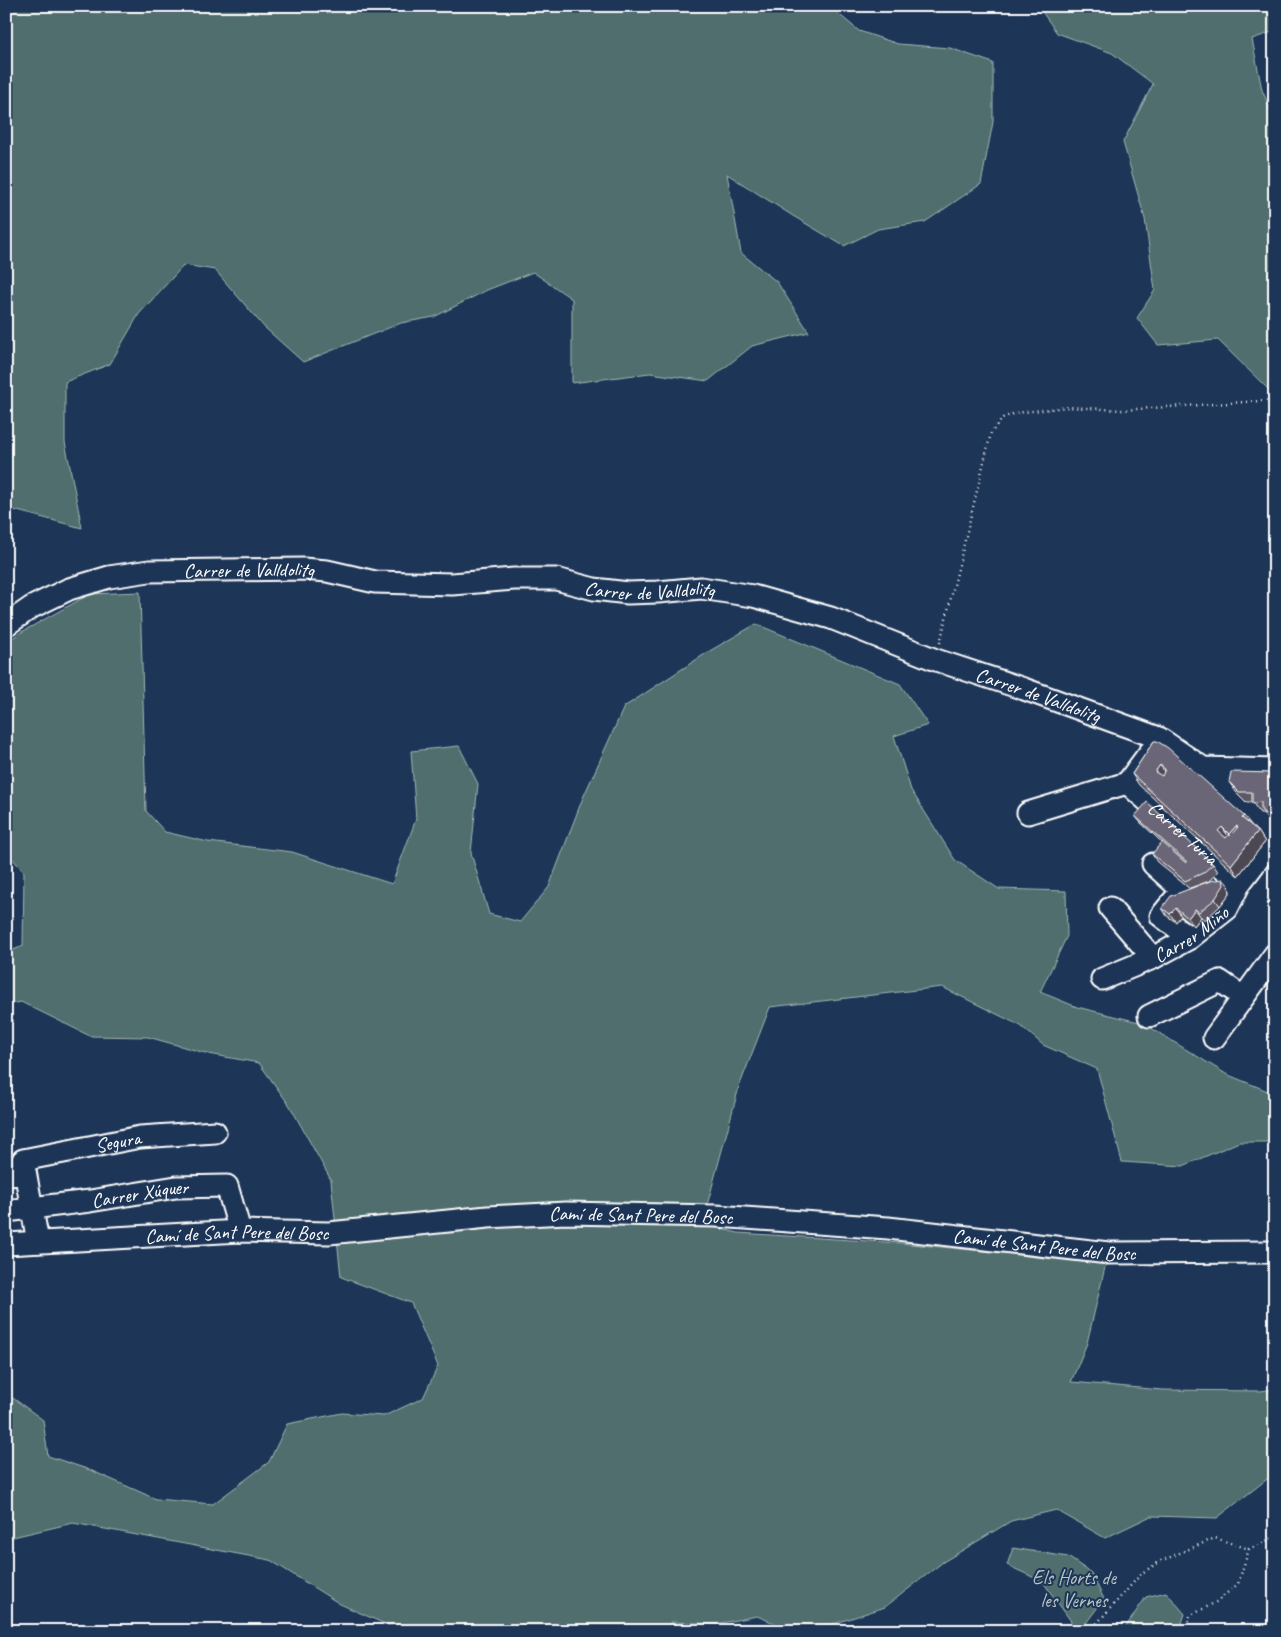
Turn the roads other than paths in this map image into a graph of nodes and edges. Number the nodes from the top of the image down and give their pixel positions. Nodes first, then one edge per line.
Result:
1 (6, 625) edge
2 (1159, 738) junction
3 (1203, 768) junction
4 (1275, 770) edge
5 (1127, 783) junction
6 (1028, 813) dead end
7 (1275, 836) edge
8 (1153, 864) edge
9 (1240, 883) junction
10 (1198, 888) junction
11 (1110, 908) dead end
12 (1190, 938) junction
13 (1275, 954) edge
14 (1153, 958) junction
15 (1102, 979) dead end
16 (1244, 997) junction
17 (1149, 1016) dead end
18 (1214, 1038) dead end
19 (215, 1132) dead end
20 (18, 1169) edge
21 (31, 1208) junction
22 (6, 1211) edge
23 (240, 1231) junction
24 (38, 1242) junction
25 (6, 1244) edge
26 (1275, 1252) edge

1 - 2 street, Carrer de Valldolitg
2 - 3 street, Carrer de Valldolitg
2 - 5 street
3 - 4 street
3 - 7 street, Carrer de Valldolitg
5 - 6 street
5 - 9 street, Carrer Turia
7 - 9 street, Carrer Miño
8 - 10 street
9 - 10 street
9 - 12 street, Carrer Miño
10 - 12 street
11 - 14 street
12 - 14 street, Carrer Miño
13 - 16 street
14 - 15 street, Carrer Miño
16 - 17 street
16 - 18 street
19 - 20 street, Segura
20 - 21 street
21 - 22 street, Carrer Xúquer
21 - 23 street, Carrer Xúquer
21 - 24 street
23 - 24 street, Camí de Sant Pere del Bosc
23 - 26 street, Camí de Sant Pere del Bosc
24 - 25 street, Camí de Sant Pere del Bosc

